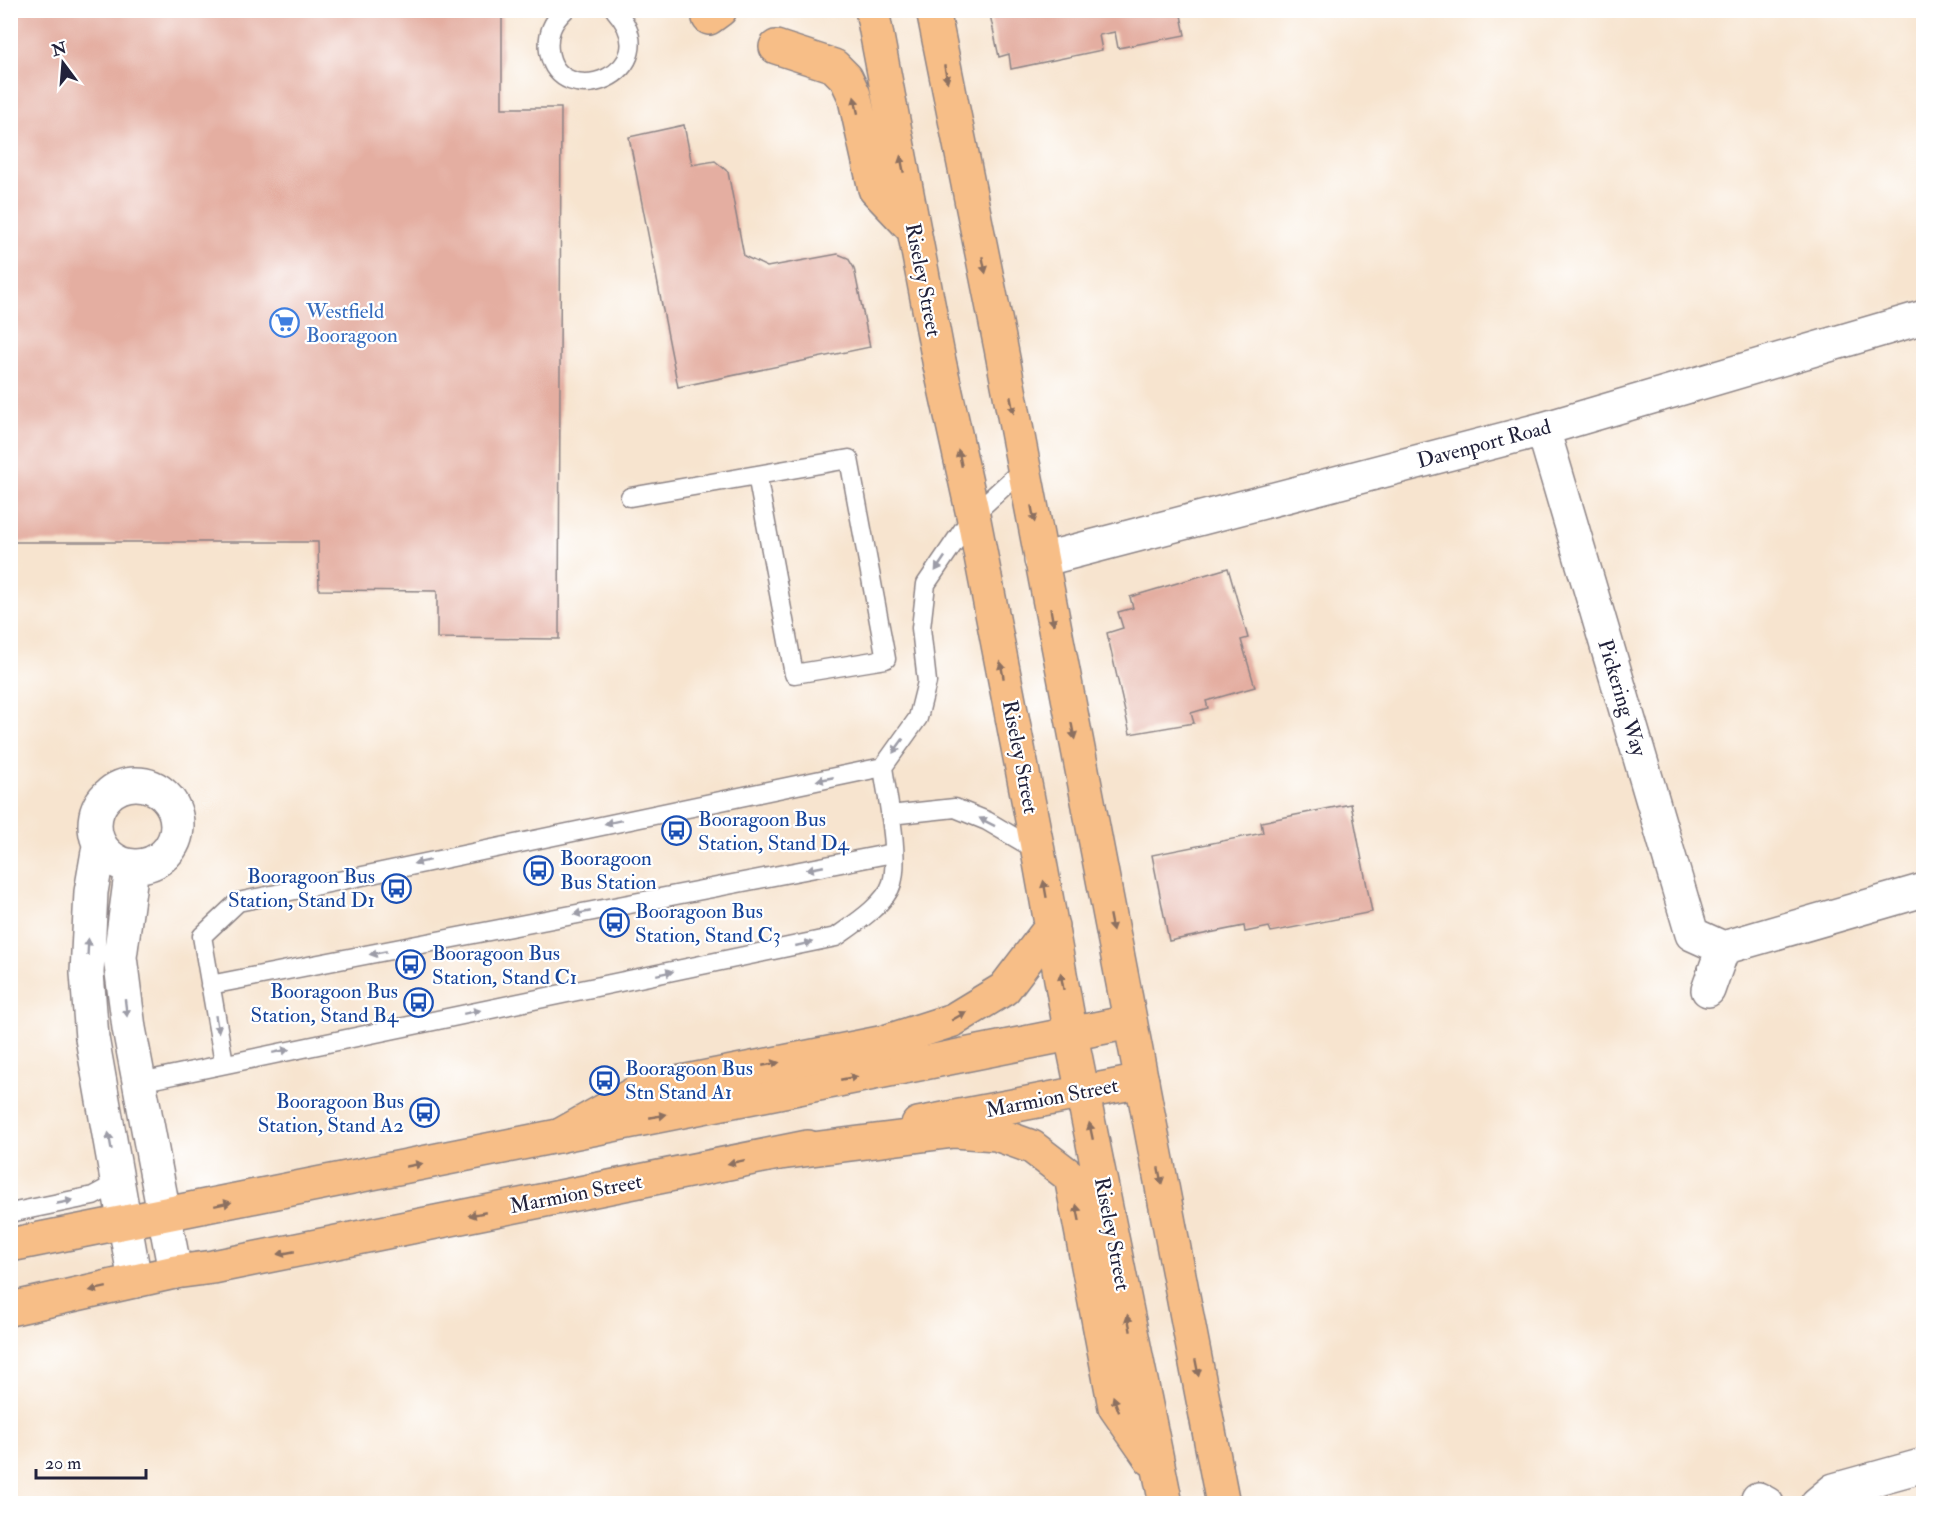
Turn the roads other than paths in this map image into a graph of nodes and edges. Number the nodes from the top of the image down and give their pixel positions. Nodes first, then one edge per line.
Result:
1 (565, 10) edge
2 (615, 10) edge
3 (872, 10) edge
4 (933, 10) edge
5 (776, 47) dead end
6 (914, 230) junction
7 (1923, 317) edge
8 (1543, 429) junction
9 (1024, 468) junction
10 (757, 475) junction
11 (630, 497) dead end
12 (973, 515) junction
13 (1041, 560) junction
14 (883, 767) junction
15 (890, 815) junction
16 (99, 846) junction
17 (1038, 851) junction
18 (893, 853) junction
19 (132, 867) junction
20 (1923, 890) edge
21 (1052, 926) junction
22 (1723, 948) junction
23 (210, 985) junction
24 (1708, 990) dead end
25 (1130, 1022) junction
26 (1071, 1035) junction
27 (224, 1063) junction
28 (140, 1082) junction
29 (1142, 1082) junction
30 (1082, 1092) junction
31 (559, 1136) junction
32 (780, 1153) junction
33 (117, 1183) junction
34 (10, 1213) edge
35 (165, 1216) junction
36 (124, 1223) junction
37 (10, 1245) edge
38 (175, 1272) junction
39 (135, 1281) junction
40 (10, 1309) edge
41 (1923, 1465) edge
42 (1159, 1470) junction
43 (1166, 1503) edge
44 (1222, 1503) edge
45 (1817, 1503) edge

1 - 2 lane
6 -> 3 main road, Riseley Street
4 -> 9 main road
6 -> 5 main road
12 -> 6 main road, Riseley Street
7 - 8 street, Davenport Road
8 - 13 street, Davenport Road
8 - 22 street, Pickering Way
9 - 12 lane
9 -> 13 main road
10 - 10 lane
10 - 11 lane
12 -> 14 lane
17 -> 12 main road, Riseley Street
13 -> 25 main road
14 - 15 lane
14 -> 23 lane
17 -> 15 lane
15 - 18 lane
16 - 19 street
16 - 19 street
33 -> 16 street
21 -> 17 main road, Riseley Street
18 -> 23 lane
27 -> 18 lane
19 -> 28 street
20 - 22 street
26 -> 21 main road, Riseley Street
31 -> 21 main road
22 - 24 street
23 -> 27 lane
25 - 26 main road
25 - 29 main road
26 - 30 main road, Riseley Street
31 -> 26 main road
27 - 28 lane
28 - 35 street
29 - 30 main road, Marmion Street
29 -> 44 main road
30 - 32 main road, Marmion Street
42 -> 30 main road, Riseley Street
35 -> 31 main road
32 -> 38 main road, Marmion Street
42 -> 32 main road
34 -> 33 lane
33 - 36 street
35 - 36 main road
35 - 38 street
36 - 37 main road
36 - 39 street
38 - 39 main road, Marmion Street
39 -> 40 main road, Marmion Street
41 - 45 street
42 - 43 main road, Riseley Street

